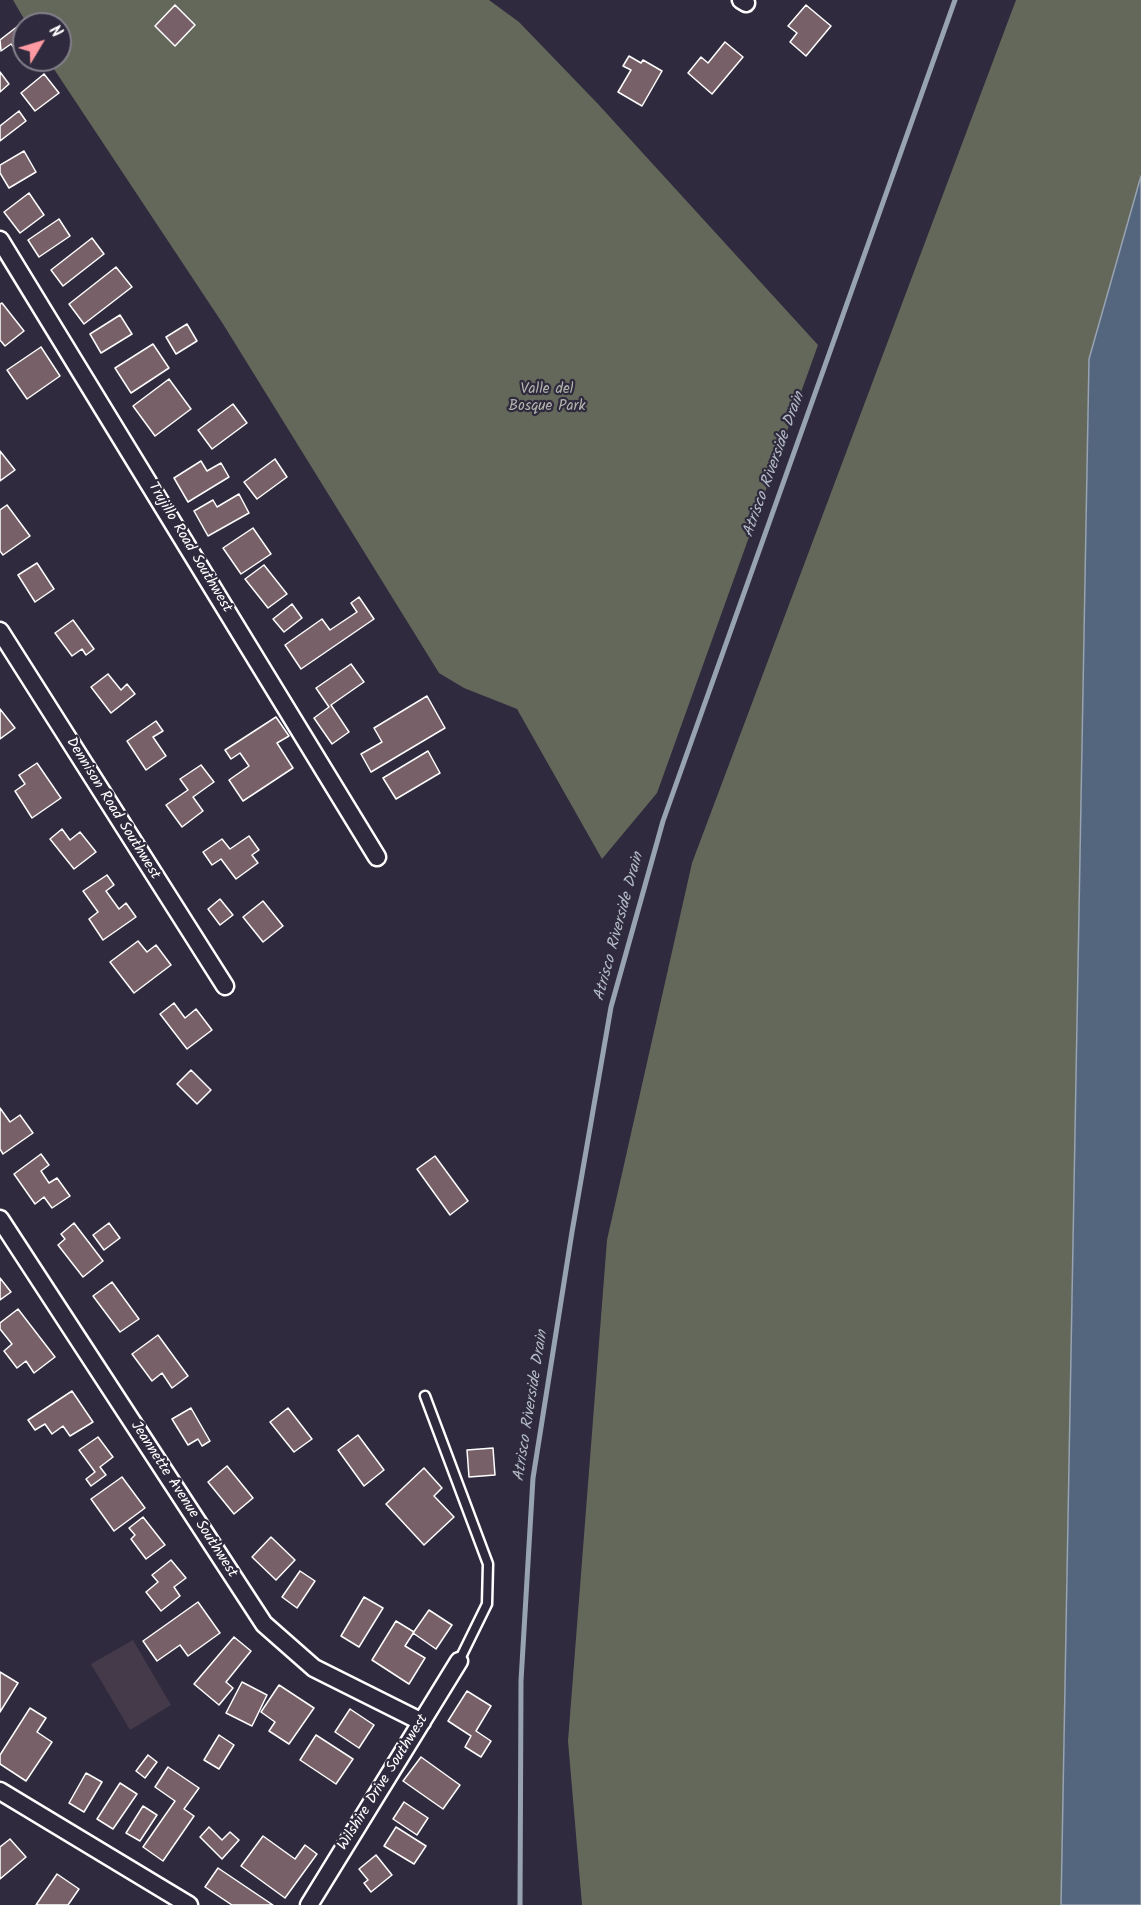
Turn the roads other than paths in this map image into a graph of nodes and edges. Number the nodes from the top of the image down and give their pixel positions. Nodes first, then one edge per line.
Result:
1 (0, 240) edge
2 (0, 631) edge
3 (378, 857) dead end
4 (225, 986) dead end
5 (0, 1219) edge
6 (425, 1396) dead end
7 (459, 1661) joint
8 (422, 1722) junction
9 (0, 1791) edge
10 (189, 1905) edge
11 (309, 1905) edge

1 - 3 street, Trujillo Road Southwest
2 - 4 street, Dennison Road Southwest
5 - 8 street, Jeannette Avenue Southwest
6 - 7 lane
7 - 8 street, Wilshire Drive Southwest
8 - 11 street, Wilshire Drive Southwest
9 - 10 street

